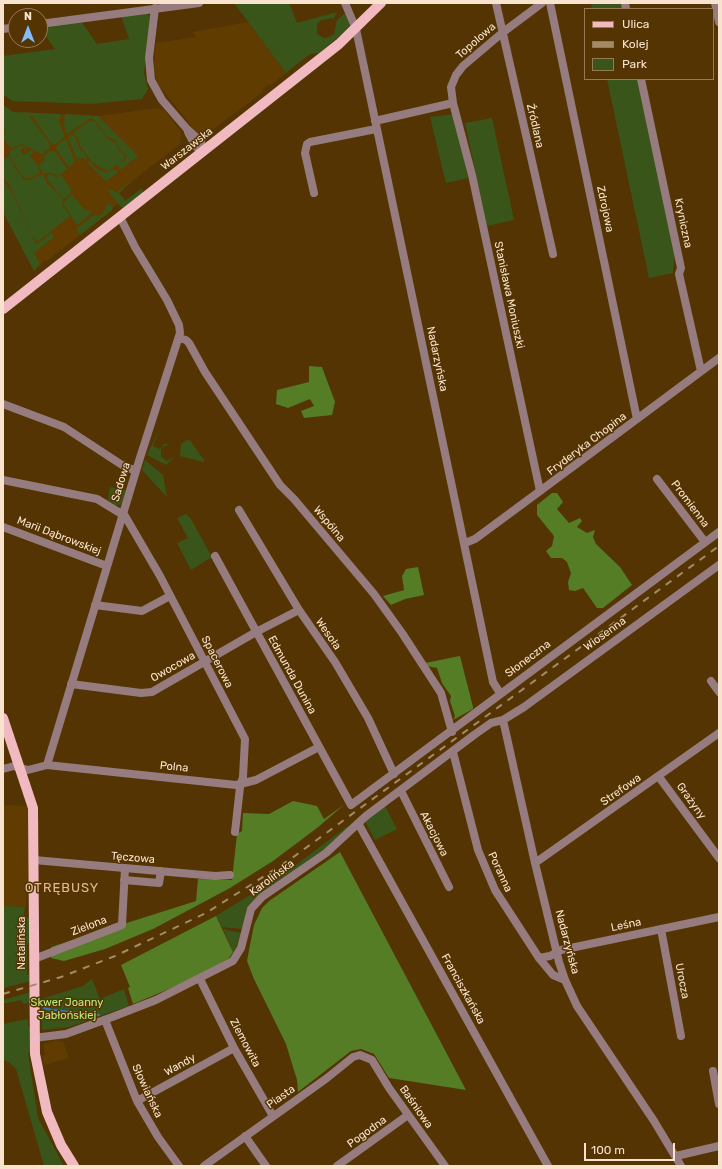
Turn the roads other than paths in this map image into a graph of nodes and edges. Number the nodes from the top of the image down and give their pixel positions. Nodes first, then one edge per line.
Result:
1 (199, 3) edge
2 (345, 3) edge
3 (381, 3) edge
4 (496, 3) edge
5 (542, 3) edge
6 (550, 3) edge
7 (715, 3) edge
8 (155, 8) junction
9 (719, 22) edge
10 (48, 23) edge
11 (356, 29) junction
12 (502, 33) junction
13 (641, 80) edge
14 (453, 103) junction
15 (375, 125) junction
16 (204, 152) junction
17 (314, 193) dead end
18 (120, 217) junction
19 (553, 254) dead end
20 (3, 309) edge
21 (179, 338) junction
22 (719, 358) edge
23 (701, 371) junction
24 (3, 404) edge
25 (638, 419) junction
26 (136, 471) junction
27 (657, 479) dead end
28 (3, 480) edge
29 (540, 492) junction
30 (239, 510) dead end
31 (122, 514) junction
32 (3, 527) edge
33 (719, 532) edge
34 (705, 542) junction
35 (465, 543) junction
36 (214, 556) dead end
37 (719, 565) edge
38 (107, 566) junction
39 (170, 596) junction
40 (95, 605) junction
41 (299, 610) junction
42 (256, 632) junction
43 (205, 661) junction
44 (711, 681) dead end
45 (71, 684) junction
46 (719, 692) edge
47 (500, 693) junction
48 (3, 718) edge
49 (503, 720) junction
50 (452, 732) junction
51 (719, 733) edge
52 (319, 747) junction
53 (453, 752) junction
54 (47, 765) junction
55 (20, 768) junction
56 (3, 769) edge
57 (394, 774) junction
58 (659, 777) junction
59 (242, 784) junction
60 (401, 791) junction
61 (351, 805) joint
62 (358, 823) junction
63 (236, 832) dead end
64 (719, 858) edge
65 (34, 860) junction
66 (535, 863) junction
67 (125, 868) junction
68 (161, 871) junction
69 (230, 875) dead end
70 (124, 880) junction
71 (449, 887) dead end
72 (719, 917) edge
73 (661, 929) junction
74 (556, 952) junction
75 (539, 958) junction
76 (34, 959) junction
77 (200, 979) junction
78 (565, 980) junction
79 (105, 1020) junction
80 (681, 1036) dead end
81 (34, 1038) junction
82 (234, 1048) junction
83 (371, 1059) joint
84 (712, 1072) dead end
85 (137, 1101) junction
86 (719, 1104) edge
87 (408, 1115) junction
88 (273, 1116) junction
89 (245, 1136) junction
90 (719, 1146) edge
91 (676, 1156) junction
92 (74, 1166) edge
93 (178, 1166) edge
94 (204, 1166) edge
95 (266, 1166) edge
96 (337, 1166) edge
97 (445, 1166) edge
98 (548, 1166) edge
99 (681, 1166) edge

1 - 8 street
2 - 11 street, Nadarzyńska
3 - 11 main road, Warszawska
4 - 12 street, Źródlana
5 - 12 street, Topolowa
6 - 25 street, Zdrojowa
7 - 9 street
8 - 10 street
8 - 16 street
11 - 15 street, Nadarzyńska
11 - 16 main road, Warszawska
12 - 14 street, Topolowa
12 - 19 street, Źródlana
13 - 23 street, Kryniczna
14 - 15 street
14 - 29 street, Stanisława Moniuszki
15 - 17 street
15 - 35 street, Nadarzyńska
16 - 18 main road, Warszawska
18 - 20 main road, Warszawska
18 - 21 street, Sadowa
21 - 26 street, Sadowa
21 - 50 street, Wspólna
22 - 23 street, Fryderyka Chopina
23 - 25 street, Fryderyka Chopina
24 - 26 street
25 - 29 street, Fryderyka Chopina
26 - 31 street, Sadowa
27 - 34 street, Promienna
28 - 31 street
29 - 35 street, Fryderyka Chopina
30 - 41 street, Wesoła
31 - 38 street, Sadowa
31 - 39 street, Spacerowa
32 - 38 street, Marii Dąbrowskiej
33 - 34 street, Słoneczna
34 - 47 street, Słoneczna
35 - 47 street, Nadarzyńska
36 - 42 street, Edmunda Dunina
37 - 49 street, Wiosenna
38 - 40 street, Sadowa
39 - 40 street
39 - 43 street, Spacerowa
40 - 45 street, Sadowa
41 - 42 street, Owocowa
41 - 57 street, Wesoła
42 - 43 street, Owocowa
42 - 52 street, Edmunda Dunina
43 - 45 street, Owocowa
43 - 59 street, Spacerowa
44 - 46 street
45 - 54 street, Sadowa
47 - 50 street, Słoneczna
48 - 55 main road, Natalińska
49 - 53 street, Karolińska
49 - 66 street, Nadarzyńska
50 - 57 street, Słoneczna
51 - 58 street, Strefowa
52 - 59 street, Polna
52 - 61 street, Edmunda Dunina
53 - 60 street, Karolińska
53 - 75 street, Poranna
54 - 55 street, Polna
54 - 59 street, Polna
55 - 56 street, Polna
55 - 65 main road, Natalińska
57 - 61 street, Słoneczna
58 - 64 street, Grażyny
58 - 66 street, Strefowa
59 - 63 street, Spacerowa
60 - 62 street, Karolińska
60 - 71 street, Akacjowa
62 - 77 street, Karolińska
62 - 98 street, Franciszkańska
65 - 67 street, Tęczowa
65 - 76 main road, Natalińska
66 - 74 street, Nadarzyńska
67 - 68 street, Tęczowa
67 - 70 street, Zielona
68 - 69 street, Tęczowa
68 - 70 street
70 - 76 street, Zielona
72 - 73 street, Leśna
73 - 74 street, Leśna
73 - 80 street, Urocza
74 - 75 street, Leśna
74 - 78 street, Nadarzyńska
75 - 78 street, Poranna
76 - 81 main road, Natalińska
77 - 79 street, Karolińska
77 - 82 street, Ziemowita
78 - 91 street, Nadarzyńska
79 - 81 street, Karolińska
79 - 85 street, Słowiańska
81 - 92 main road, Natalińska
82 - 85 street, Wandy
82 - 88 street, Ziemowita
83 - 87 street, Baśniowa
83 - 88 street, Piasta
84 - 86 street
85 - 93 street, Słowiańska
87 - 96 street, Pogodna
87 - 97 street, Baśniowa
88 - 89 street, Piasta
89 - 94 street, Piasta
89 - 95 street
90 - 91 street
91 - 99 street, Nadarzyńska

